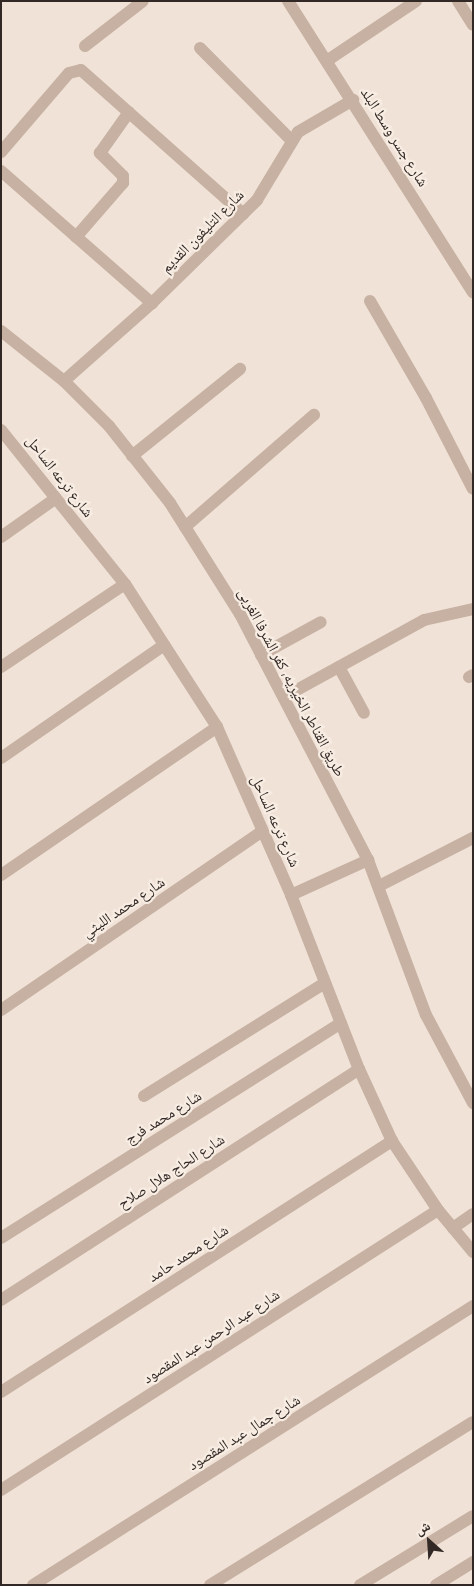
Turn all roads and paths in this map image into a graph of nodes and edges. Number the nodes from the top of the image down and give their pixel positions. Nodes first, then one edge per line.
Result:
1 (143, 1) edge
2 (288, 1) edge
3 (416, 1) edge
4 (458, 1) edge
5 (473, 25) edge
6 (84, 46) dead end
7 (200, 48) dead end
8 (328, 60) junction
9 (353, 100) junction
10 (129, 112) junction
11 (291, 140) junction
12 (1, 152) edge
13 (3, 178) edge
14 (243, 214) junction
15 (76, 237) junction
16 (473, 292) edge
17 (370, 302) dead end
18 (152, 303) junction
19 (1, 332) edge
20 (240, 369) dead end
21 (64, 381) junction
22 (314, 415) dead end
23 (3, 435) edge
24 (132, 456) junction
25 (473, 489) edge
26 (56, 498) junction
27 (185, 527) junction
28 (1, 537) edge
29 (125, 584) junction
30 (473, 609) edge
31 (321, 622) dead end
32 (164, 645) junction
33 (262, 655) junction
34 (1, 667) edge
35 (339, 667) junction
36 (284, 698) junction
37 (364, 714) dead end
38 (217, 727) junction
39 (1, 758) edge
40 (262, 831) junction
41 (473, 838) edge
42 (368, 860) junction
43 (1, 875) edge
44 (379, 886) junction
45 (291, 895) junction
46 (325, 983) junction
47 (1, 1010) edge
48 (341, 1023) junction
49 (359, 1069) junction
50 (144, 1096) dead end
51 (473, 1103) edge
52 (392, 1142) junction
53 (438, 1210) junction
54 (473, 1214) edge
55 (453, 1228) junction
56 (1, 1238) edge
57 (473, 1252) edge
58 (1, 1300) edge
59 (473, 1306) edge
60 (1, 1392) edge
61 (473, 1422) edge
62 (1, 1490) edge
63 (473, 1516) edge
64 (473, 1562) edge
65 (33, 1585) edge
66 (210, 1585) edge
67 (360, 1585) edge
68 (436, 1585) edge

1 - 6 street
2 - 8 street, شارع جسر وسط البلد
3 - 8 street
4 - 5 street
7 - 11 street
8 - 9 street, شارع جسر وسط البلد
9 - 11 street, شارع التليفون القديم
9 - 16 street, شارع جسر وسط البلد
10 - 12 street
10 - 14 street
10 - 15 street
11 - 14 street, شارع التليفون القديم
13 - 15 street
14 - 18 street, شارع التليفون القديم
15 - 18 street
17 - 25 street
18 - 21 street, شارع التليفون القديم
19 - 21 street, طريق القناطر الخيريه, كفر الشرفا الغربى
20 - 24 street
21 - 24 street, طريق القناطر الخيريه, كفر الشرفا الغربى
22 - 27 street
23 - 26 street, شارع ترعه الساحل
24 - 27 street, طريق القناطر الخيريه, كفر الشرفا الغربى
26 - 28 street
26 - 29 street, شارع ترعه الساحل
27 - 33 street, طريق القناطر الخيريه, كفر الشرفا الغربى
29 - 32 street, شارع ترعه الساحل
29 - 34 street
30 - 35 street
31 - 33 street
32 - 38 street, شارع ترعه الساحل
32 - 39 street
33 - 36 street, طريق القناطر الخيريه, كفر الشرفا الغربى
35 - 36 street
35 - 37 street
36 - 42 street, طريق القناطر الخيريه, كفر الشرفا الغربى
38 - 40 street, شارع ترعه الساحل
38 - 43 street
40 - 45 street, شارع ترعه الساحل
40 - 47 street, شارع محمد الليثي
41 - 44 street
42 - 44 street, طريق القناطر الخيريه, كفر الشرفا الغربى
42 - 45 street
44 - 51 street, طريق القناطر الخيريه, كفر الشرفا الغربى
45 - 46 street, شارع ترعه الساحل
46 - 48 street, شارع ترعه الساحل
46 - 50 street
48 - 49 street, شارع ترعه الساحل
48 - 56 street, شارع محمد فرج
49 - 52 street, شارع ترعه الساحل
49 - 58 street, شارع الحاج هلال صلاح
52 - 53 street, شارع ترعه الساحل
52 - 60 street, شارع محمد حامد
53 - 55 street, شارع ترعه الساحل
53 - 62 street, شارع عبد الرحمن عبد المقصود
54 - 55 street
55 - 57 street, شارع ترعه الساحل
59 - 65 street, شارع جمال عبد المقصود
61 - 66 street
63 - 67 street
64 - 68 street

